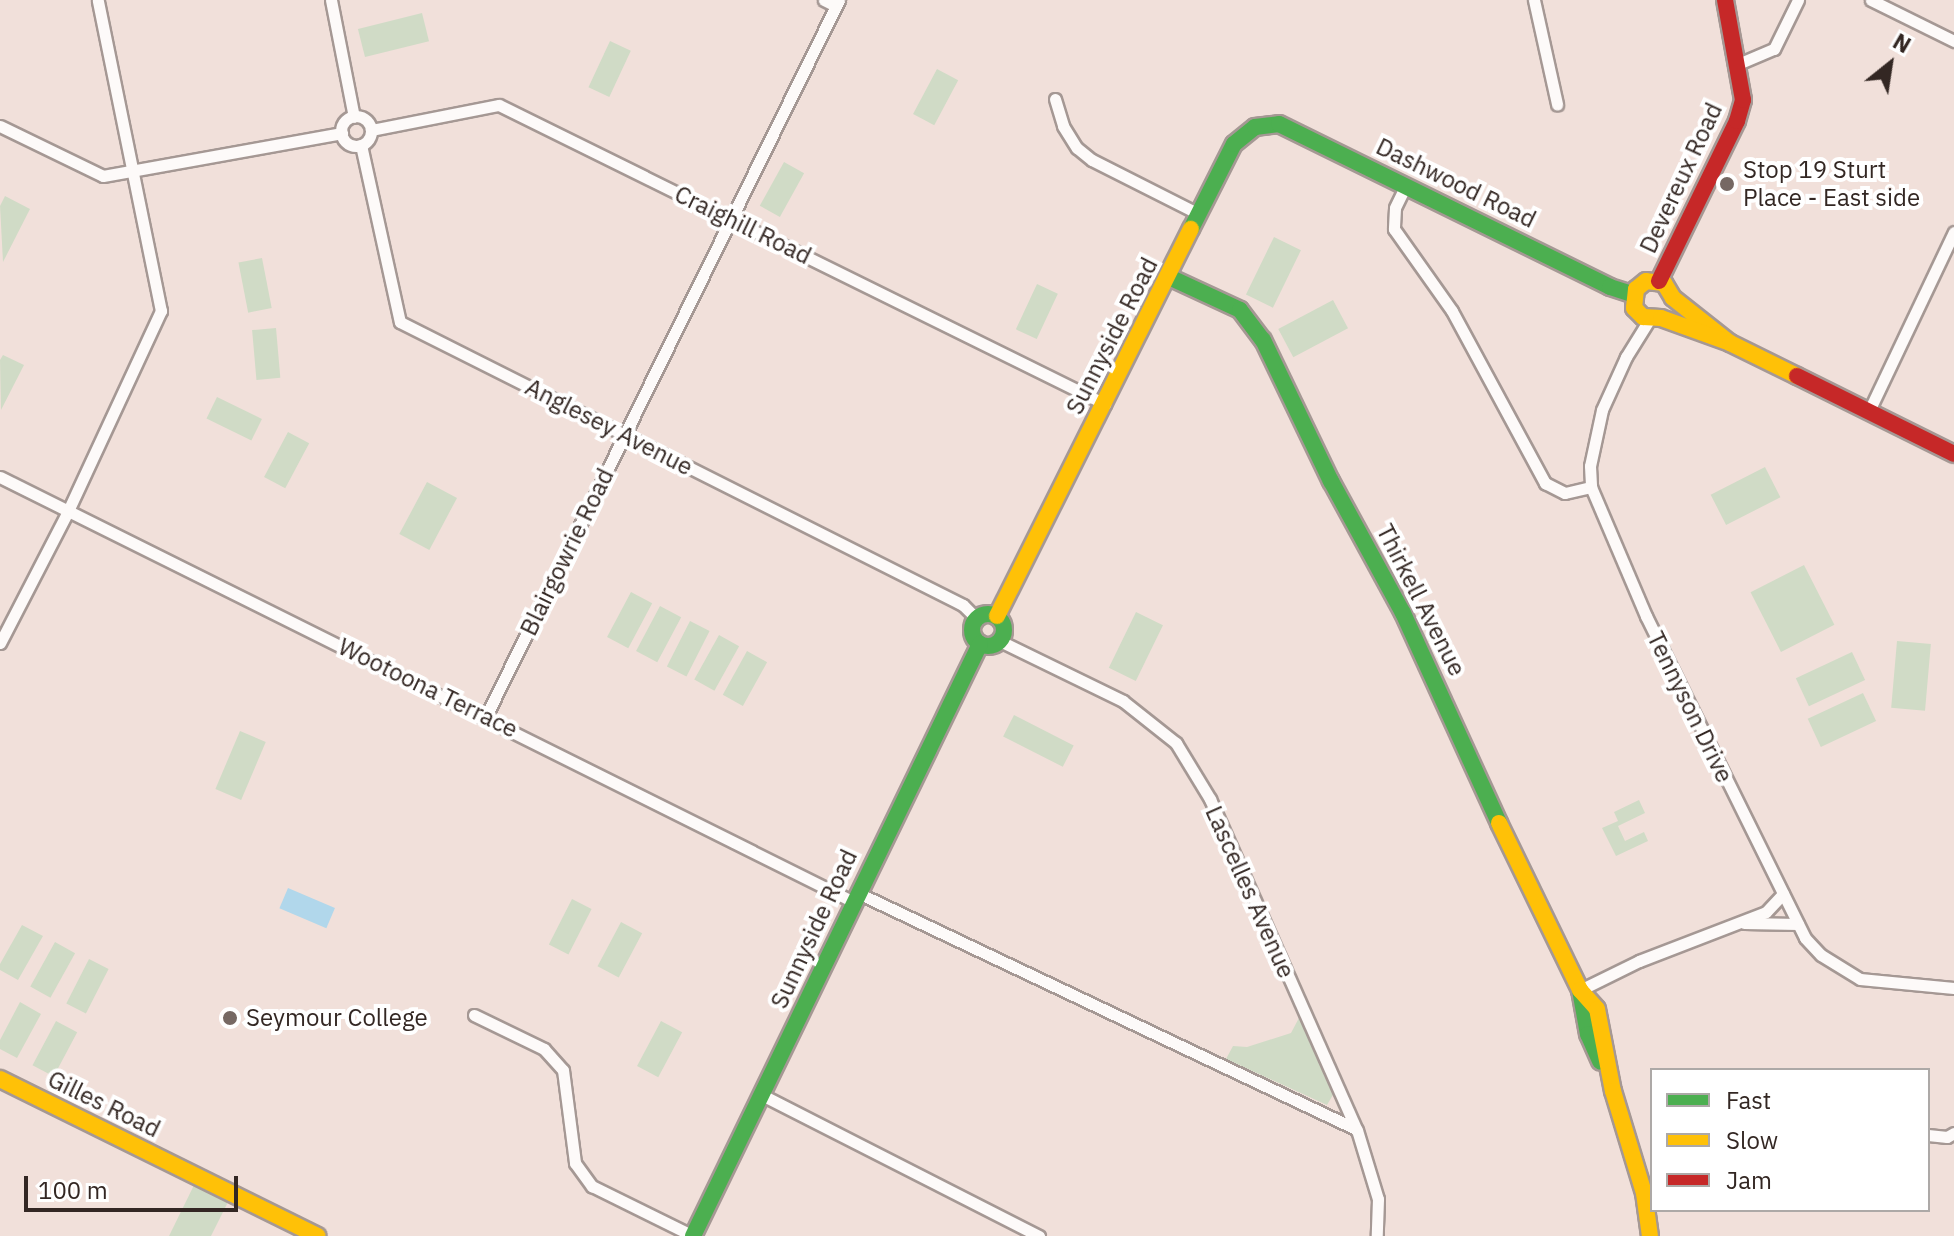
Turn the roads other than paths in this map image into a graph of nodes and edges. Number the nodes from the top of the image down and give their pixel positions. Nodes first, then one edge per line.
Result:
1 (98, 0) edge
2 (331, 0) edge
3 (1534, 0) edge
4 (1725, 0) edge
5 (1798, 0) edge
6 (1871, 0) edge
7 (833, 2) edge
8 (1954, 41) edge
9 (1738, 64) junction
10 (1055, 99) dead end
11 (1557, 104) dead end
12 (354, 117) junction
13 (0, 126) edge
14 (1255, 127) joint
15 (371, 130) junction
16 (342, 133) junction
17 (361, 145) junction
18 (132, 173) junction
19 (1406, 185) junction
20 (1199, 214) junction
21 (730, 219) junction
22 (1954, 232) edge
23 (1169, 277) junction
24 (1659, 281) junction
25 (1634, 295) junction
26 (1673, 298) junction
27 (1655, 319) junction
28 (1730, 343) junction
29 (1105, 404) junction
30 (1869, 411) junction
31 (625, 435) junction
32 (1954, 454) edge
33 (0, 477) edge
34 (1591, 487) junction
35 (68, 511) junction
36 (997, 616) junction
37 (976, 618) junction
38 (1000, 641) junction
39 (0, 643) edge
40 (980, 644) junction
41 (486, 716) junction
42 (1783, 894) junction
43 (856, 898) junction
44 (1736, 924) junction
45 (1798, 924) junction
46 (1954, 988) edge
47 (1580, 990) junction
48 (474, 1015) dead end
49 (0, 1079) edge
50 (762, 1095) junction
51 (1357, 1130) junction
52 (1954, 1133) edge
53 (1930, 1135) edge
54 (292, 1231) edge
55 (317, 1236) edge
56 (693, 1236) edge
57 (1039, 1236) edge
58 (1377, 1236) edge
59 (1650, 1236) edge

1 - 18 street
2 - 12 street
3 - 11 street
4 - 9 street, Devereux Road
5 - 9 street
6 - 8 street
7 - 21 street, Blairgowrie Road
9 - 24 street, Devereux Road
10 - 20 street
12 - 15 street
12 - 16 street
13 - 18 street
14 - 19 street, Dashwood Road
14 - 20 street, Sunnyside Road
15 - 17 street
15 - 21 street, Craighill Road
16 - 17 street
16 - 18 street
17 - 31 street, Anglesey Avenue
18 - 35 street
19 - 25 street, Dashwood Road
19 - 34 street
20 - 23 street, Sunnyside Road
21 - 29 street, Craighill Road
21 - 31 street, Blairgowrie Road
22 - 30 street
23 - 29 street, Sunnyside Road
23 - 47 street, Thirkell Avenue
24 - 25 street
24 - 26 street
25 - 27 street
26 - 27 street
26 - 28 street
27 - 28 street
27 - 34 street, Tennyson Drive
28 - 30 street
29 - 36 street, Sunnyside Road
30 - 32 street
31 - 37 street, Anglesey Avenue
31 - 41 street, Blairgowrie Road
33 - 35 street, Wootoona Terrace
34 - 42 street, Tennyson Drive
35 - 39 street
35 - 41 street, Wootoona Terrace
36 - 37 street
36 - 38 street
37 - 40 street
38 - 40 street
38 - 51 street, Lascelles Avenue
40 - 43 street, Sunnyside Road
41 - 43 street, Wootoona Terrace
42 - 44 street
42 - 45 street, Tennyson Drive
43 - 50 street, Sunnyside Road
43 - 51 street, Wootoona Terrace
44 - 45 street
44 - 47 street
45 - 46 street, Tennyson Drive
47 - 59 street, Thirkell Avenue
48 - 56 street
49 - 54 street, Gilles Road
50 - 56 street, Sunnyside Road
50 - 57 street
51 - 58 street, Lascelles Avenue
52 - 53 street
54 - 55 street, Gilles Road

